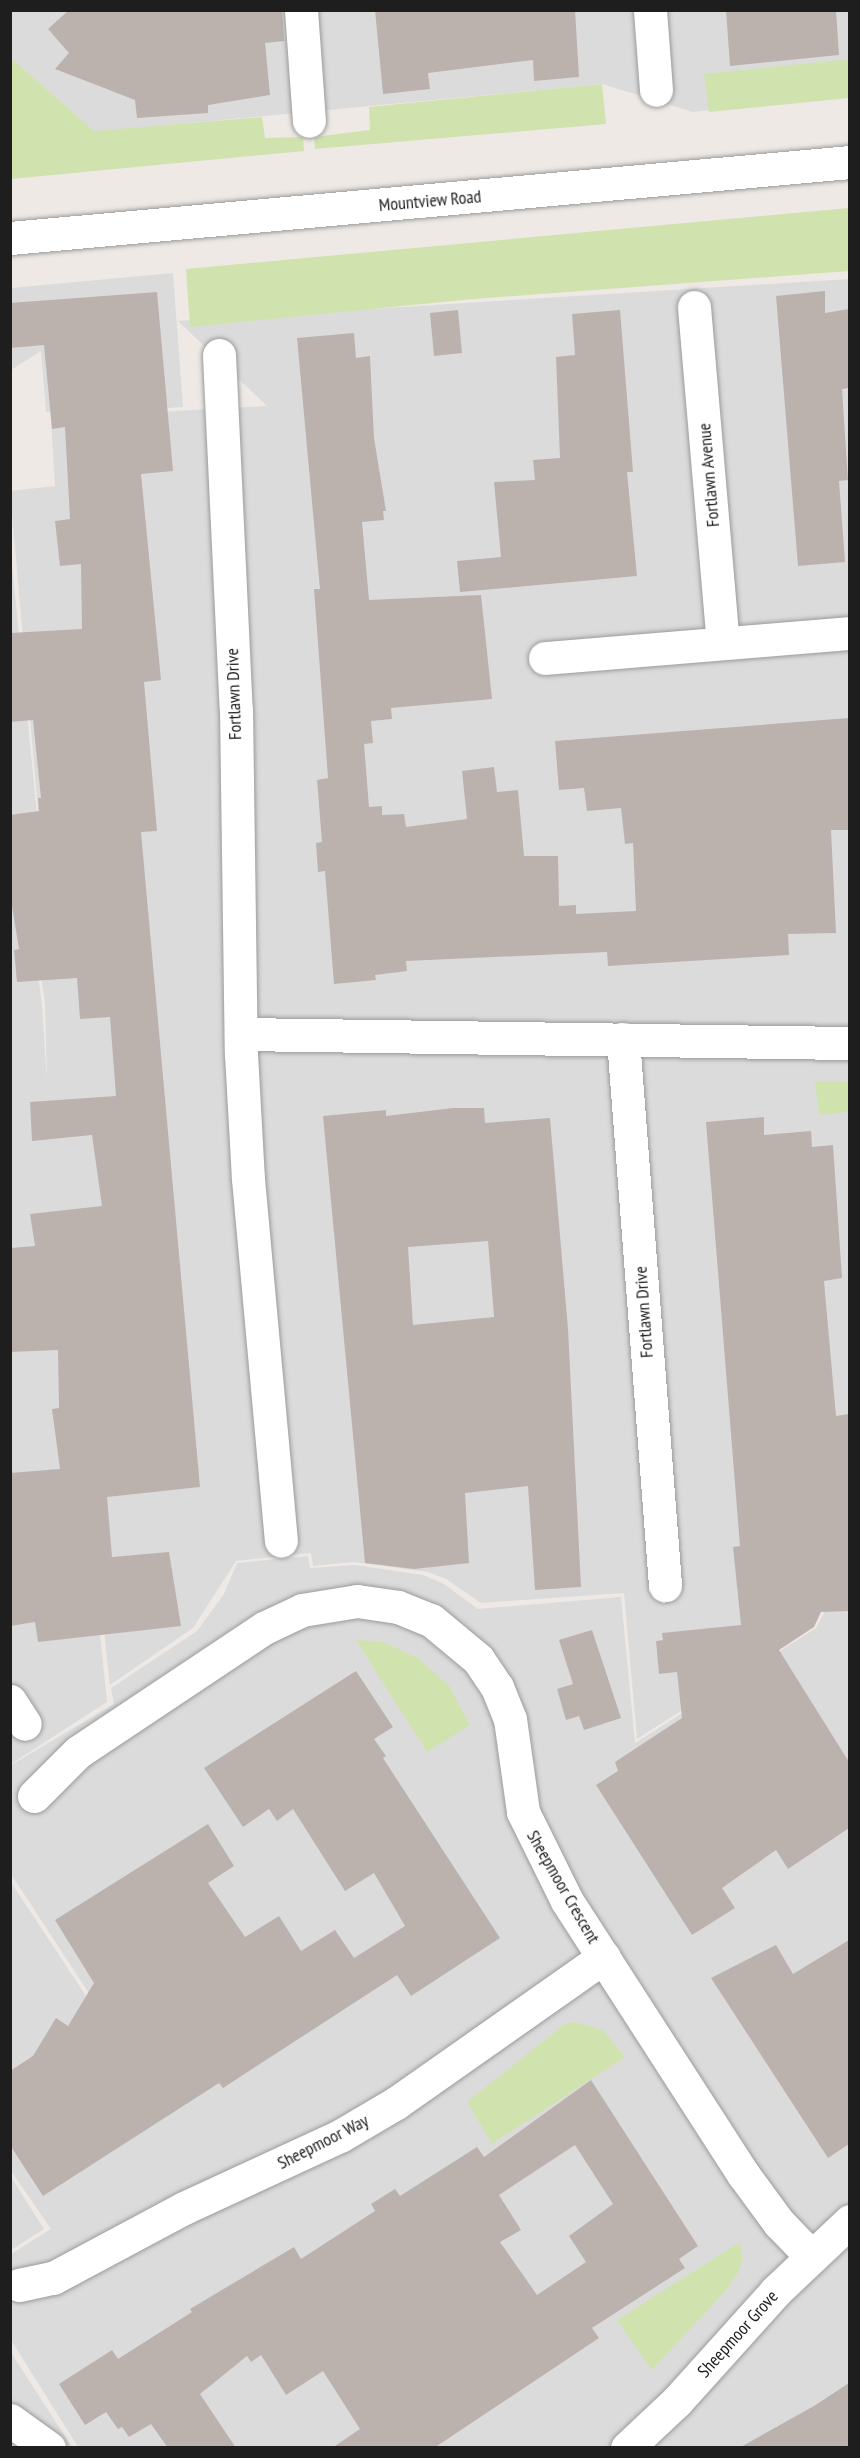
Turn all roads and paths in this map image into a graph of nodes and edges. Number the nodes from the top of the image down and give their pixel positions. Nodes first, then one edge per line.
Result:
1 (301, 10) edge
2 (650, 10) edge
3 (656, 90) dead end
4 (309, 121) dead end
5 (849, 162) edge
6 (10, 238) edge
7 (694, 307) dead end
8 (219, 355) dead end
9 (849, 633) edge
10 (723, 642) junction
11 (545, 658) dead end
12 (241, 1034) junction
13 (623, 1039) junction
14 (849, 1043) edge
15 (281, 1540) dead end
16 (665, 1585) dead end
17 (34, 1796) dead end
18 (604, 1957) junction
19 (849, 2221) edge
20 (811, 2256) junction
21 (19, 2285) dead end
22 (10, 2420) edge
23 (50, 2448) edge
24 (627, 2448) edge

1 - 4 street
2 - 3 street
5 - 6 street, Mountview Road
7 - 10 street, Fortlawn Avenue
8 - 12 street, Fortlawn Drive
9 - 10 street
10 - 11 street
12 - 13 street
12 - 15 street, Fortlawn Drive
13 - 14 street
13 - 16 street, Fortlawn Drive
17 - 18 street, Sheepmoor Crescent
18 - 20 street, Sheepmoor Crescent
18 - 21 street, Sheepmoor Way
19 - 20 street, Sheepmoor Grove
20 - 24 street, Sheepmoor Grove
22 - 23 street

